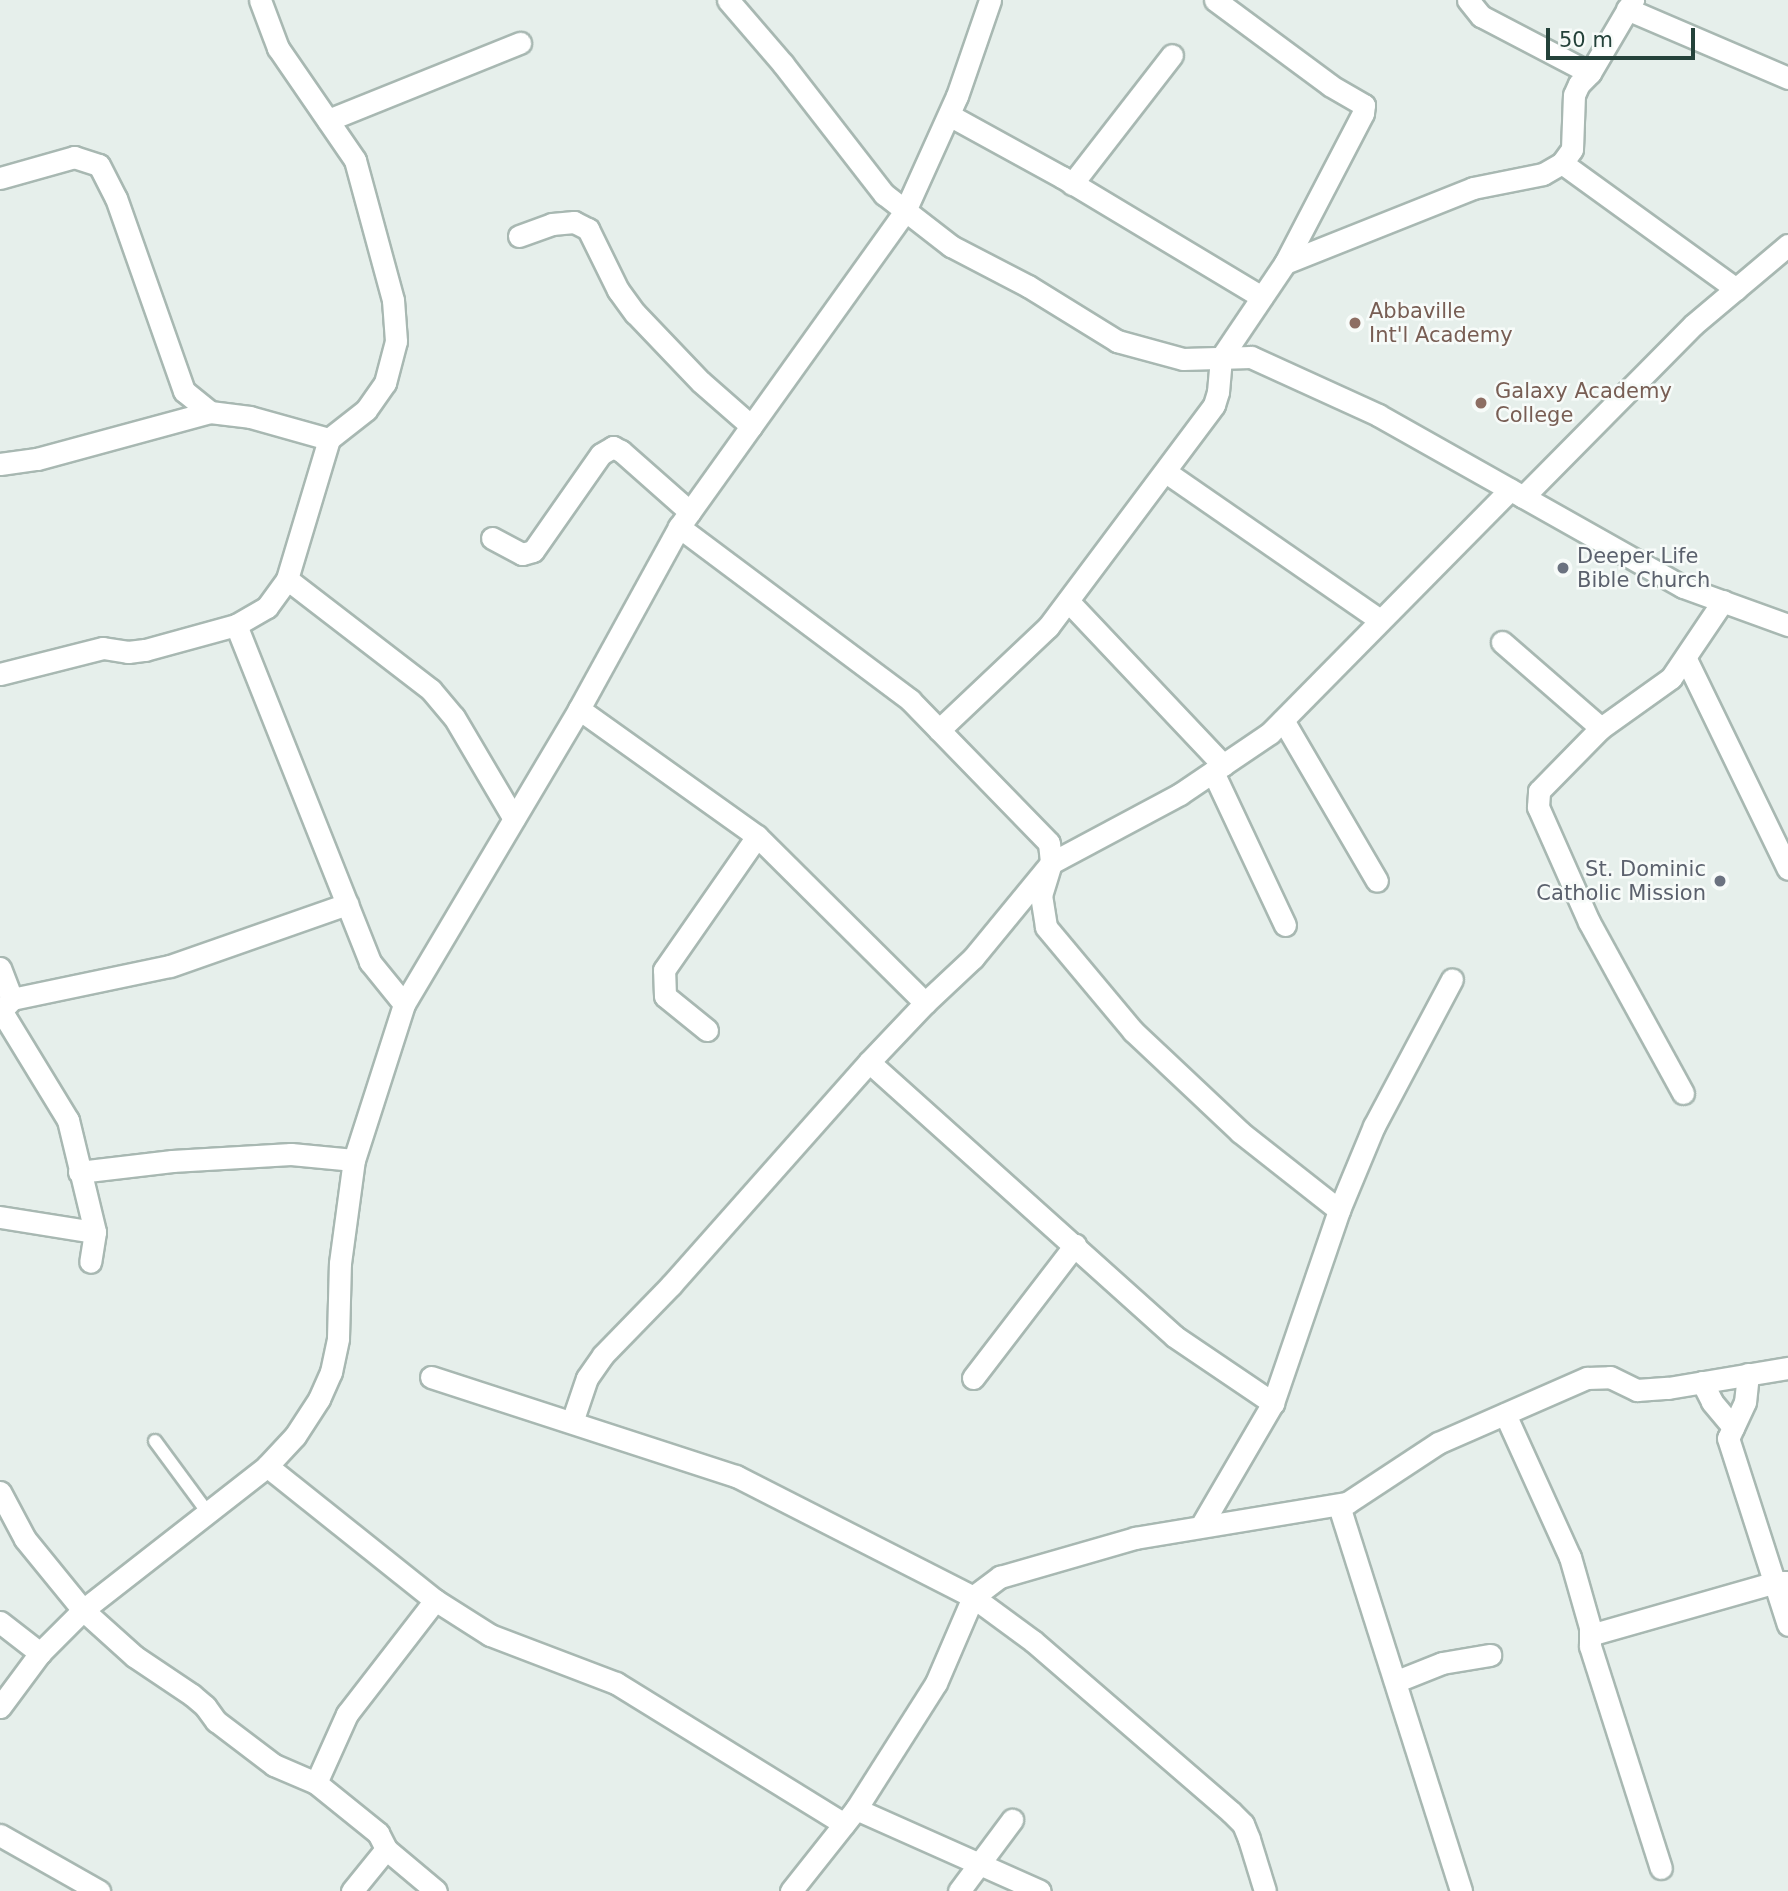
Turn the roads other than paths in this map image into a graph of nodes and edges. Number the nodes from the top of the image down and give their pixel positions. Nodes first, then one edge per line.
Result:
1 (260, 0) edge
2 (728, 0) edge
3 (990, 0) edge
4 (1215, 0) edge
5 (1468, 0) edge
6 (1630, 4) edge
7 (520, 43) dead end
8 (1172, 55) dead end
9 (1590, 73) junction
10 (1788, 78) edge
11 (949, 115) junction
12 (328, 120) junction
13 (1562, 163) junction
14 (0, 178) edge
15 (1072, 184) junction
16 (905, 211) junction
17 (519, 236) dead end
18 (1788, 245) edge
19 (1285, 263) junction
20 (1736, 289) junction
21 (1262, 297) junction
22 (1221, 358) junction
23 (210, 412) junction
24 (751, 426) junction
25 (329, 439) junction
26 (0, 464) edge
27 (1166, 472) junction
28 (1516, 493) junction
29 (684, 520) junction
30 (492, 538) dead end
31 (287, 579) junction
32 (1068, 601) junction
33 (1723, 601) junction
34 (1380, 620) junction
35 (236, 625) junction
36 (1788, 625) edge
37 (1502, 642) dead end
38 (1686, 659) junction
39 (0, 674) edge
40 (579, 709) junction
41 (1283, 720) junction
42 (1601, 728) junction
43 (939, 730) junction
44 (1218, 768) junction
45 (514, 819) junction
46 (757, 836) junction
47 (1051, 863) junction
48 (1788, 869) edge
49 (1377, 881) dead end
50 (347, 904) junction
51 (1285, 925) dead end
52 (0, 968) edge
53 (1452, 979) dead end
54 (925, 1003) junction
55 (404, 1004) junction
56 (5, 1008) edge
57 (706, 1030) dead end
58 (869, 1062) junction
59 (1683, 1093) dead end
60 (354, 1160) junction
61 (79, 1172) junction
62 (1339, 1210) junction
63 (0, 1217) edge
64 (95, 1232) junction
65 (1075, 1245) junction
66 (90, 1262) dead end
67 (1788, 1368) edge
68 (1748, 1374) junction
69 (431, 1377) dead end
70 (973, 1378) dead end
71 (1702, 1382) junction
72 (1273, 1403) junction
73 (1505, 1414) junction
74 (572, 1422) junction
75 (1733, 1427) junction
76 (155, 1441) dead end
77 (267, 1466) junction
78 (0, 1492) edge
79 (1339, 1506) junction
80 (208, 1513) junction
81 (1201, 1526) junction
82 (1782, 1582) edge
83 (973, 1597) junction
84 (435, 1600) junction
85 (83, 1610) junction
86 (0, 1622) edge
87 (1788, 1625) edge
88 (1590, 1635) junction
89 (40, 1653) junction
90 (1490, 1655) dead end
91 (1397, 1681) junction
92 (0, 1707) edge
93 (316, 1783) junction
94 (850, 1816) junction
95 (1012, 1821) dead end
96 (0, 1835) edge
97 (386, 1849) junction
98 (981, 1863) junction
99 (1661, 1868) dead end
100 (99, 1891) edge
101 (352, 1891) edge
102 (436, 1891) edge
103 (791, 1891) edge
104 (960, 1891) edge
105 (1040, 1891) edge
106 (1265, 1891) edge
107 (1461, 1891) edge

1 - 12 street
2 - 16 street
3 - 11 street
4 - 19 street
5 - 9 street
6 - 9 street
6 - 10 street
7 - 12 street
8 - 15 street
9 - 13 street
11 - 15 street
11 - 16 street
12 - 25 street
13 - 19 street
13 - 20 street
14 - 23 street
15 - 21 street
16 - 22 street
16 - 24 street
17 - 24 street
18 - 20 street
19 - 21 street
20 - 28 street
21 - 22 street
22 - 27 street
22 - 28 street
23 - 25 street
23 - 26 street
24 - 29 street
25 - 31 street
27 - 32 street
27 - 34 street
28 - 33 street
28 - 34 street
29 - 30 street
29 - 40 street
29 - 43 street
31 - 35 street
31 - 45 street
32 - 43 street
32 - 44 street
33 - 36 street
33 - 38 street
34 - 41 street
35 - 39 street
35 - 50 street
37 - 42 street
38 - 42 street
38 - 48 street
40 - 45 street
40 - 46 street
41 - 44 street
41 - 49 street
42 - 59 street
43 - 47 street
44 - 47 street
44 - 51 street
45 - 55 street
46 - 54 street
46 - 57 street
47 - 54 street
47 - 62 street
50 - 55 street
50 - 56 street
52 - 56 street
53 - 62 street
54 - 58 street
55 - 60 street
56 - 61 street
58 - 65 street
58 - 74 street
60 - 61 street
60 - 77 street
61 - 64 street
62 - 72 street
63 - 64 street
64 - 66 street
65 - 70 street
65 - 72 street
67 - 68 street
68 - 71 street
68 - 75 street
69 - 74 street
71 - 73 street
71 - 75 street
72 - 81 street
73 - 79 street
73 - 88 street
74 - 83 street
75 - 82 street
76 - 80 lane
77 - 80 street
77 - 84 street
78 - 85 street
79 - 81 street
79 - 91 street
80 - 85 street
81 - 83 street
82 - 87 street
82 - 88 street
83 - 94 street
83 - 106 street
84 - 93 street
84 - 94 street
85 - 89 street
85 - 93 street
86 - 89 street
88 - 99 street
89 - 92 street
90 - 91 street
91 - 107 street
93 - 97 street
94 - 98 street
94 - 103 street
95 - 98 street
96 - 100 street
97 - 101 street
97 - 102 street
98 - 104 street
98 - 105 street

